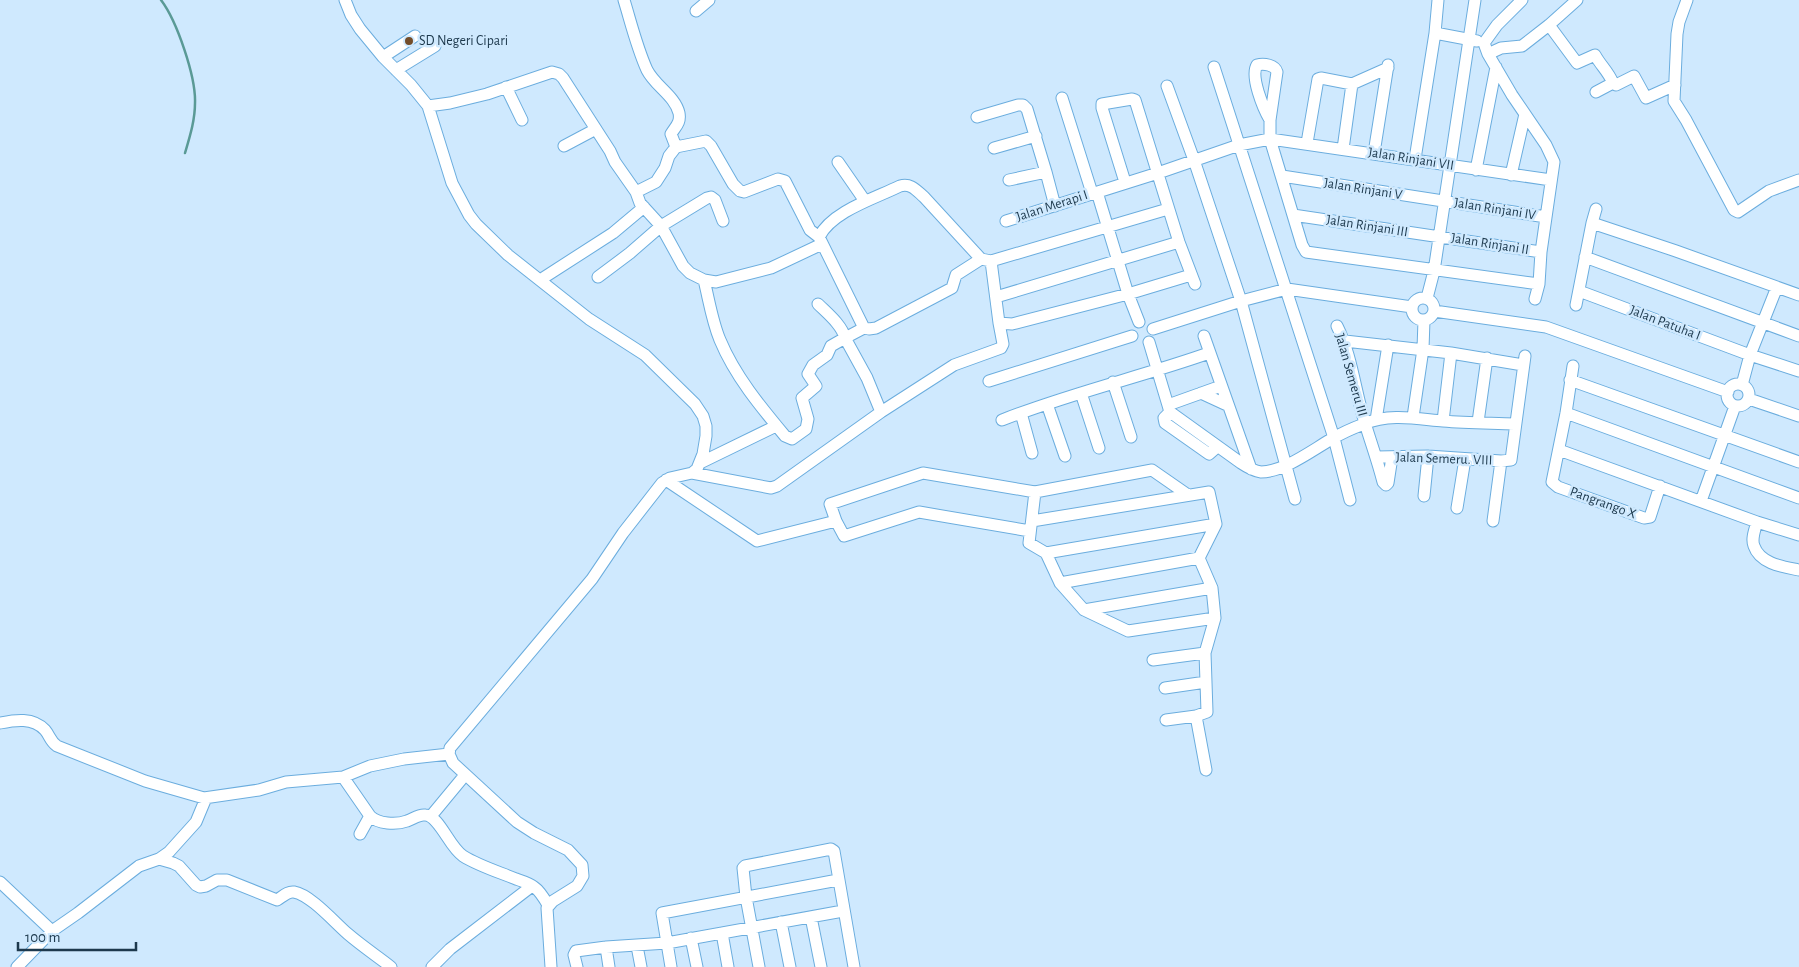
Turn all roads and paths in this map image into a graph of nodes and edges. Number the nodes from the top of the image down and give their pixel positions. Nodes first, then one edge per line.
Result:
1 (345, 0) edge
2 (624, 0) edge
3 (709, 0) edge
4 (1438, 0) edge
5 (1475, 0) edge
6 (1577, 0) edge
7 (1683, 2) edge
8 (1516, 3) edge
9 (696, 11) dead end
10 (1549, 25) junction
11 (1435, 33) junction
12 (415, 36) dead end
13 (1470, 39) junction
14 (1484, 43) junction
15 (435, 46) dead end
16 (1488, 54) junction
17 (383, 57) junction
18 (1214, 66) dead end
19 (1496, 67) junction
20 (396, 70) junction
21 (1613, 83) junction
22 (1352, 84) junction
23 (1675, 85) junction
24 (1167, 86) dead end
25 (506, 87) junction
26 (1596, 92) dead end
27 (1062, 98) dead end
28 (428, 106) junction
29 (1525, 114) junction
30 (977, 117) dead end
31 (522, 120) dead end
32 (1270, 120) dead end
33 (596, 129) junction
34 (1036, 136) junction
35 (1270, 139) junction
36 (1307, 144) junction
37 (1239, 145) junction
38 (564, 146) dead end
39 (676, 147) junction
40 (994, 148) dead end
41 (1343, 149) junction
42 (1374, 153) junction
43 (1415, 159) junction
44 (1194, 160) junction
45 (838, 162) dead end
46 (1449, 166) junction
47 (1476, 170) junction
48 (1046, 172) junction
49 (1158, 173) junction
50 (1511, 175) junction
51 (1282, 176) junction
52 (1010, 180) dead end
53 (1551, 180) junction
54 (1799, 180) edge
55 (1124, 182) junction
56 (636, 192) junction
57 (1095, 192) junction
58 (1445, 201) junction
59 (865, 202) junction
60 (1054, 206) junction
61 (644, 207) junction
62 (1168, 209) junction
63 (1596, 209) dead end
64 (1294, 215) junction
65 (1546, 217) junction
66 (723, 221) dead end
67 (1006, 221) dead end
68 (1592, 223) junction
69 (660, 226) junction
70 (1109, 227) junction
71 (1440, 237) junction
72 (820, 240) junction
73 (1179, 242) junction
74 (1541, 252) junction
75 (1585, 257) junction
76 (986, 260) junction
77 (1118, 260) junction
78 (1434, 271) junction
79 (598, 277) dead end
80 (540, 280) junction
81 (704, 280) junction
82 (1539, 284) junction
83 (1776, 288) junction
84 (1287, 290) junction
85 (1579, 291) junction
86 (1128, 294) junction
87 (1799, 295) edge
88 (996, 297) junction
89 (1427, 298) junction
90 (1535, 299) dead end
91 (1241, 301) junction
92 (818, 304) dead end
93 (1576, 305) dead end
94 (1412, 307) junction
95 (1434, 311) junction
96 (1424, 320) junction
97 (1139, 322) junction
98 (999, 323) junction
99 (1763, 323) junction
100 (1337, 326) dead end
101 (864, 328) junction
102 (1153, 330) junction
103 (1132, 336) junction
104 (1204, 336) dead end
105 (1799, 336) edge
106 (845, 338) junction
107 (1345, 341) junction
108 (1149, 342) junction
109 (1388, 345) junction
110 (1423, 350) junction
111 (1209, 353) junction
112 (1452, 353) junction
113 (1750, 355) junction
114 (1487, 358) junction
115 (1572, 366) dead end
116 (1157, 371) junction
117 (1799, 371) edge
118 (1570, 380) junction
119 (988, 381) dead end
120 (1113, 382) junction
121 (1742, 385) junction
122 (1220, 386) junction
123 (1728, 392) junction
124 (1081, 393) junction
125 (1201, 393) junction
126 (1749, 399) junction
127 (1047, 404) junction
128 (1227, 405) junction
129 (1735, 406) junction
130 (1169, 408) junction
131 (881, 412) junction
132 (1021, 413) junction
133 (1566, 413) junction
134 (1799, 416) edge
135 (1413, 417) junction
136 (1002, 420) dead end
137 (1443, 421) junction
138 (1370, 422) junction
139 (1478, 422) junction
140 (1515, 424) junction
141 (776, 426) junction
142 (1726, 436) junction
143 (1131, 437) dead end
144 (1334, 438) junction
145 (1028, 448) dead end
146 (1099, 448) dead end
147 (1559, 450) junction
148 (1065, 456) dead end
149 (1428, 456) junction
150 (1377, 457) junction
151 (1392, 457) junction
152 (1465, 458) junction
153 (1506, 460) junction
154 (1799, 462) edge
155 (700, 463) junction
156 (1285, 465) junction
157 (1714, 468) junction
158 (1251, 469) junction
159 (692, 473) junction
160 (666, 480) junction
161 (1660, 486) junction
162 (1035, 492) junction
163 (1188, 495) junction
164 (1424, 496) dead end
165 (1799, 498) edge
166 (1295, 499) dead end
167 (1350, 500) dead end
168 (1701, 501) junction
169 (1457, 508) dead end
170 (836, 521) junction
171 (1493, 521) dead end
172 (1757, 522) junction
173 (1216, 524) junction
174 (1031, 526) junction
175 (1799, 535) edge
176 (1046, 553) junction
177 (1199, 558) junction
178 (1799, 570) edge
179 (1060, 583) junction
180 (1212, 588) junction
181 (1084, 610) junction
182 (1216, 618) junction
183 (1205, 653) junction
184 (1154, 660) dead end
185 (1206, 682) junction
186 (1165, 688) dead end
187 (1196, 716) junction
188 (1166, 720) dead end
189 (0, 723) edge
190 (449, 754) junction
191 (1206, 770) dead end
192 (465, 775) junction
193 (342, 777) junction
194 (206, 798) junction
195 (370, 816) junction
196 (431, 816) junction
197 (360, 834) dead end
198 (159, 859) junction
199 (838, 880) junction
200 (0, 882) edge
201 (532, 886) junction
202 (746, 897) junction
203 (548, 905) junction
204 (843, 911) junction
205 (811, 917) junction
206 (781, 922) junction
207 (752, 928) junction
208 (52, 931) junction
209 (722, 933) junction
210 (691, 938) junction
211 (667, 943) junction
212 (637, 946) junction
213 (606, 947) junction
214 (17, 967) edge
215 (391, 967) edge
216 (432, 967) edge
217 (551, 967) edge
218 (576, 967) edge
219 (609, 967) edge
220 (641, 967) edge
221 (671, 967) edge
222 (696, 967) edge
223 (728, 967) edge
224 (759, 967) edge
225 (790, 967) edge
226 (821, 967) edge
227 (854, 967) edge

1 - 17 street
2 - 39 street
3 - 9 street
4 - 11 street
5 - 13 street
6 - 10 street
7 - 23 street
8 - 14 street
10 - 16 street
10 - 21 street
11 - 13 street
11 - 43 street
12 - 17 street
13 - 14 street
13 - 46 street
14 - 16 street
15 - 20 street
16 - 19 street
17 - 20 street
18 - 37 street
19 - 29 street
19 - 47 street
20 - 28 street
21 - 23 street
21 - 26 street
22 - 36 street
22 - 41 street
22 - 42 street
23 - 54 street
24 - 44 street
25 - 28 street
25 - 31 street
25 - 33 street
27 - 57 street
28 - 80 street
29 - 50 street
29 - 53 street
30 - 34 street
32 - 35 street
33 - 38 street
33 - 56 street
34 - 40 street
34 - 48 street
35 - 36 street, Jalan Rinjani VII
35 - 37 street, Jalan Rinjani VII
35 - 51 street
36 - 41 street, Jalan Rinjani VII
37 - 44 street, Jalan Rinjani VII
37 - 84 street
39 - 56 street
39 - 72 street
41 - 42 street, Jalan Rinjani VII
42 - 43 street, Jalan Rinjani VII
43 - 46 street, Jalan Rinjani VII
44 - 49 street, Jalan Merapi I
44 - 91 street
45 - 59 street
46 - 47 street, Jalan Rinjani VII
46 - 58 street
47 - 50 street, Jalan Rinjani VII
48 - 52 street
48 - 60 street
49 - 55 street, Jalan Merapi I
49 - 55 street
49 - 62 street
50 - 53 street, Jalan Rinjani VII
51 - 58 street, Jalan Rinjani V
51 - 64 street
53 - 65 street
55 - 57 street, Jalan Merapi I
56 - 61 street
57 - 60 street, Jalan Merapi I
57 - 70 street
58 - 65 street, Jalan Rinjani IV
58 - 71 street
59 - 72 street
59 - 76 street
60 - 67 street, Jalan Merapi I
61 - 69 street
61 - 80 street
62 - 70 street
62 - 73 street
63 - 68 street
64 - 71 street, Jalan Rinjani III
64 - 78 street
65 - 74 street
66 - 69 street
68 - 75 street
68 - 83 street
69 - 79 street
69 - 81 street
70 - 76 street
70 - 77 street
71 - 74 street, Jalan Rinjani II
71 - 78 street
72 - 81 street
72 - 101 street
73 - 77 street
73 - 86 street
74 - 82 street
75 - 85 street
75 - 99 street
76 - 88 street
76 - 101 street
77 - 86 street
77 - 88 street
78 - 82 street
78 - 89 street
80 - 155 street
81 - 141 street
82 - 90 street
83 - 87 street
83 - 99 street
84 - 91 street
84 - 94 street
84 - 144 street
85 - 93 street
85 - 113 street, Jalan Patuha I
86 - 97 street
86 - 98 street
88 - 98 street
89 - 94 street
89 - 95 street
91 - 102 street
91 - 156 street
92 - 106 street
94 - 96 street
95 - 96 street
95 - 123 street
96 - 110 street
97 - 102 street
97 - 103 street
98 - 131 street
99 - 105 street
99 - 113 street
100 - 107 street, Jalan Semeru III
101 - 106 street
102 - 108 street
103 - 108 street
103 - 119 street
104 - 111 street
106 - 131 street
106 - 141 street
107 - 109 street
107 - 138 street, Jalan Semeru III
108 - 116 street
109 - 110 street
109 - 138 street
110 - 112 street
110 - 135 street
111 - 116 street
111 - 122 street
112 - 114 street
112 - 137 street
113 - 117 street, Jalan Patuha I
113 - 121 street
114 - 139 street
114 - 140 street
115 - 118 street, Pangrango X
116 - 120 street
116 - 130 street
118 - 133 street, Pangrango X
118 - 142 street
120 - 124 street
120 - 143 street
121 - 123 street
121 - 126 street
122 - 125 street
122 - 128 street
123 - 129 street
124 - 127 street
124 - 146 street
125 - 128 street
125 - 130 street
126 - 129 street
126 - 134 street
127 - 132 street
127 - 148 street
128 - 158 street
129 - 142 street
130 - 158 street
131 - 159 street
132 - 136 street
132 - 145 street
133 - 147 street, Pangrango X
133 - 157 street
135 - 137 street
135 - 138 street
137 - 139 street
138 - 144 street
138 - 150 street, Jalan Semeru III
139 - 140 street
140 - 153 street
141 - 155 street
142 - 154 street
142 - 157 street
144 - 156 street
144 - 167 street
147 - 161 street
147 - 161 street, Pangrango X
149 - 151 street, Jalan Semeru. VIII
149 - 152 street, Jalan Semeru. VIII
149 - 164 street
150 - 151 street, Jalan Semeru. VIII
150 - 151 street, Jalan Semeru III
152 - 153 street, Jalan Semeru. VIII
152 - 169 street
153 - 171 street
155 - 159 street
156 - 158 street
156 - 166 street
157 - 165 street
157 - 168 street
159 - 160 street
160 - 170 street
160 - 190 street
161 - 168 street
162 - 163 street
162 - 170 street
162 - 174 street
163 - 173 street
163 - 174 street
168 - 172 street
170 - 174 street
172 - 175 street
172 - 178 street
173 - 176 street
173 - 177 street
174 - 176 street
176 - 179 street
177 - 179 street
177 - 180 street
179 - 181 street
180 - 181 street
180 - 182 street
181 - 182 street
182 - 183 street
183 - 184 street
183 - 185 street
185 - 186 street
185 - 187 street
187 - 188 street
187 - 191 street
189 - 194 street
190 - 192 street
190 - 193 street
192 - 196 street
192 - 203 street
193 - 194 street
193 - 195 street
194 - 198 street
195 - 196 street
195 - 197 street
196 - 201 street
198 - 208 street
198 - 215 street
199 - 202 street
199 - 202 street
199 - 204 street
200 - 208 street
201 - 203 street
201 - 216 street
202 - 207 street
202 - 211 street
203 - 217 street
204 - 205 street
204 - 227 street
205 - 206 street
205 - 226 street
206 - 207 street
206 - 225 street
207 - 209 street
207 - 224 street
208 - 214 street
209 - 210 street
209 - 223 street
210 - 211 street
210 - 222 street
211 - 212 street
211 - 221 street
212 - 213 street
212 - 220 street
213 - 218 street
213 - 219 street

